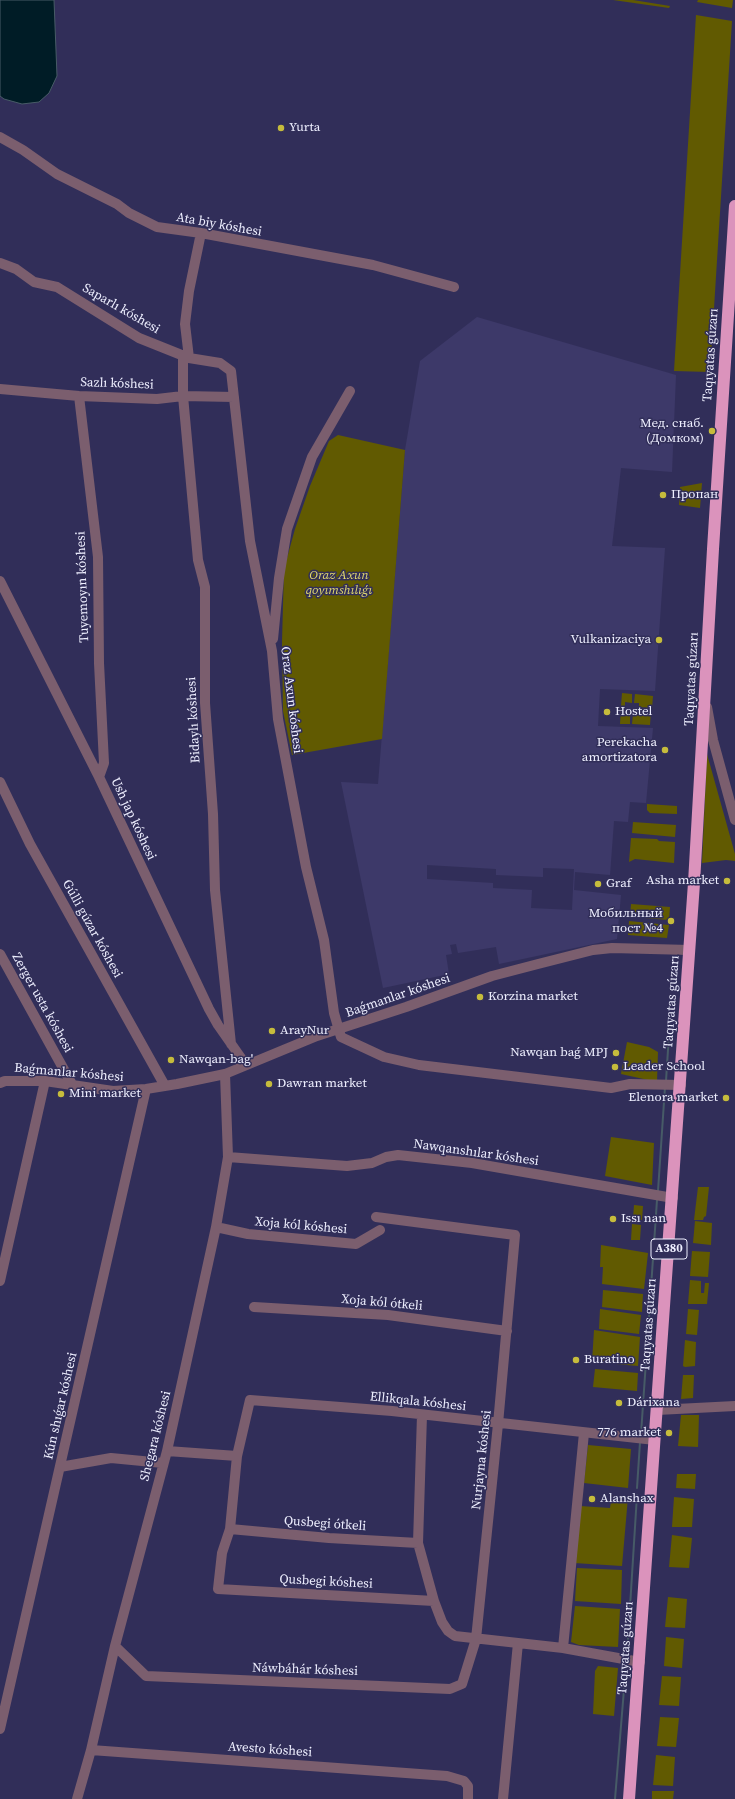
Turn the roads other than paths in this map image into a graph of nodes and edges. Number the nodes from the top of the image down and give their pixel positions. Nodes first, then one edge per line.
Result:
1 (0, 137) edge
2 (735, 206) edge
3 (201, 233) junction
4 (0, 263) edge
5 (454, 287) dead end
6 (186, 357) junction
7 (231, 371) joint
8 (0, 389) edge
9 (350, 391) dead end
10 (80, 396) junction
11 (183, 396) junction
12 (234, 397) junction
13 (0, 581) edge
14 (272, 651) junction
15 (705, 700) junction
16 (99, 777) junction
17 (0, 782) edge
18 (735, 820) edge
19 (690, 950) junction
20 (0, 954) edge
21 (339, 1030) junction
22 (232, 1044) junction
23 (246, 1065) junction
24 (225, 1074) junction
25 (45, 1082) junction
26 (0, 1083) edge
27 (681, 1085) junction
28 (73, 1086) junction
29 (165, 1086) junction
30 (146, 1089) junction
31 (228, 1157) junction
32 (673, 1198) junction
33 (376, 1217) dead end
34 (216, 1228) junction
35 (380, 1230) dead end
36 (0, 1281) edge
37 (254, 1307) dead end
38 (507, 1331) junction
39 (735, 1406) edge
40 (657, 1410) junction
41 (422, 1415) junction
42 (498, 1424) junction
43 (584, 1433) junction
44 (655, 1440) junction
45 (167, 1451) junction
46 (237, 1456) junction
47 (163, 1462) junction
48 (60, 1467) junction
49 (230, 1529) junction
50 (418, 1543) junction
51 (434, 1601) junction
52 (476, 1639) junction
53 (518, 1643) junction
54 (115, 1646) junction
55 (563, 1648) junction
56 (640, 1662) junction
57 (462, 1684) joint
58 (0, 1729) edge
59 (91, 1750) junction
60 (77, 1799) edge
61 (468, 1799) edge
62 (503, 1799) edge
63 (629, 1799) edge

1 - 3 street, Ata biy kóshesi
2 - 15 highway, Taqıyatas gúzarı / A380
3 - 5 street, Ata biy kóshesi
3 - 6 street, Bidaylı kóshesi
4 - 6 street, Saparlı kóshesi
6 - 7 street, Saparlı kóshesi
6 - 11 street, Bidaylı kóshesi
7 - 12 street, Oraz Axun kóshesi
8 - 10 street, Sazlı kóshesi
9 - 14 street
10 - 11 street, Sazlı kóshesi
10 - 16 street, Tuyemoyın kóshesi
11 - 12 street, Sazlı kóshesi
11 - 22 street, Bidaylı kóshesi
12 - 14 street, Oraz Axun kóshesi
13 - 16 street, Ush jap kóshesi
14 - 21 street, Oraz Axun kóshesi
15 - 18 street
15 - 19 highway, Taqıyatas gúzarı / A380
16 - 22 street, Ush jap kóshesi
17 - 29 street, Gúlli gúzar kóshesi
19 - 21 street, Baǵmanlar kóshesi
19 - 27 highway, Taqıyatas gúzarı / A380
20 - 28 street, Zerger usta kóshesi
21 - 23 street, Baǵmanlar kóshesi
21 - 27 street
22 - 23 street, Ush jap kóshesi
23 - 24 street, Baǵmanlar kóshesi
24 - 29 street, Baǵmanlar kóshesi
24 - 31 street, Shegara kóshesi
25 - 26 street, Baǵmanlar kóshesi
25 - 28 street, Baǵmanlar kóshesi
25 - 36 street
27 - 32 highway, Taqıyatas gúzarı / A380
28 - 30 street, Baǵmanlar kóshesi
29 - 30 street, Baǵmanlar kóshesi
30 - 48 street, Kún shıǵar kóshesi
31 - 32 street, Nawqanshılar kóshesi
31 - 34 street, Shegara kóshesi
32 - 40 highway, Taqıyatas gúzarı / A380
33 - 38 street, Nurjayna kóshesi
34 - 35 street, Xoja kól kóshesi
34 - 45 street, Shegara kóshesi
37 - 38 street, Xoja kól ótkeli
38 - 42 street, Nurjayna kóshesi
39 - 40 street
40 - 44 highway, Taqıyatas gúzarı / A380
41 - 42 street, Ellikqala kóshesi
41 - 46 street, Ellikqala kóshesi
41 - 50 street
42 - 43 street, Ellikqala kóshesi
42 - 52 street, Nurjayna kóshesi
43 - 44 street, Ellikqala kóshesi
43 - 55 street
44 - 56 highway, Taqıyatas gúzarı / A380
45 - 46 street
45 - 47 street, Shegara kóshesi
46 - 49 street
47 - 48 street
47 - 54 street, Shegara kóshesi
48 - 58 street, Kún shıǵar kóshesi
49 - 50 street, Qusbegi ótkeli
49 - 51 street, Qusbegi kóshesi
50 - 51 street
51 - 52 street
52 - 53 street
52 - 57 street, Nurjayna kóshesi
53 - 55 street
53 - 62 street
54 - 57 street, Náwbáhár kóshesi
54 - 59 street, Shegara kóshesi
55 - 56 street
56 - 63 highway, Taqıyatas gúzarı / A380
59 - 60 street, Shegara kóshesi
59 - 61 street, Avesto kóshesi

